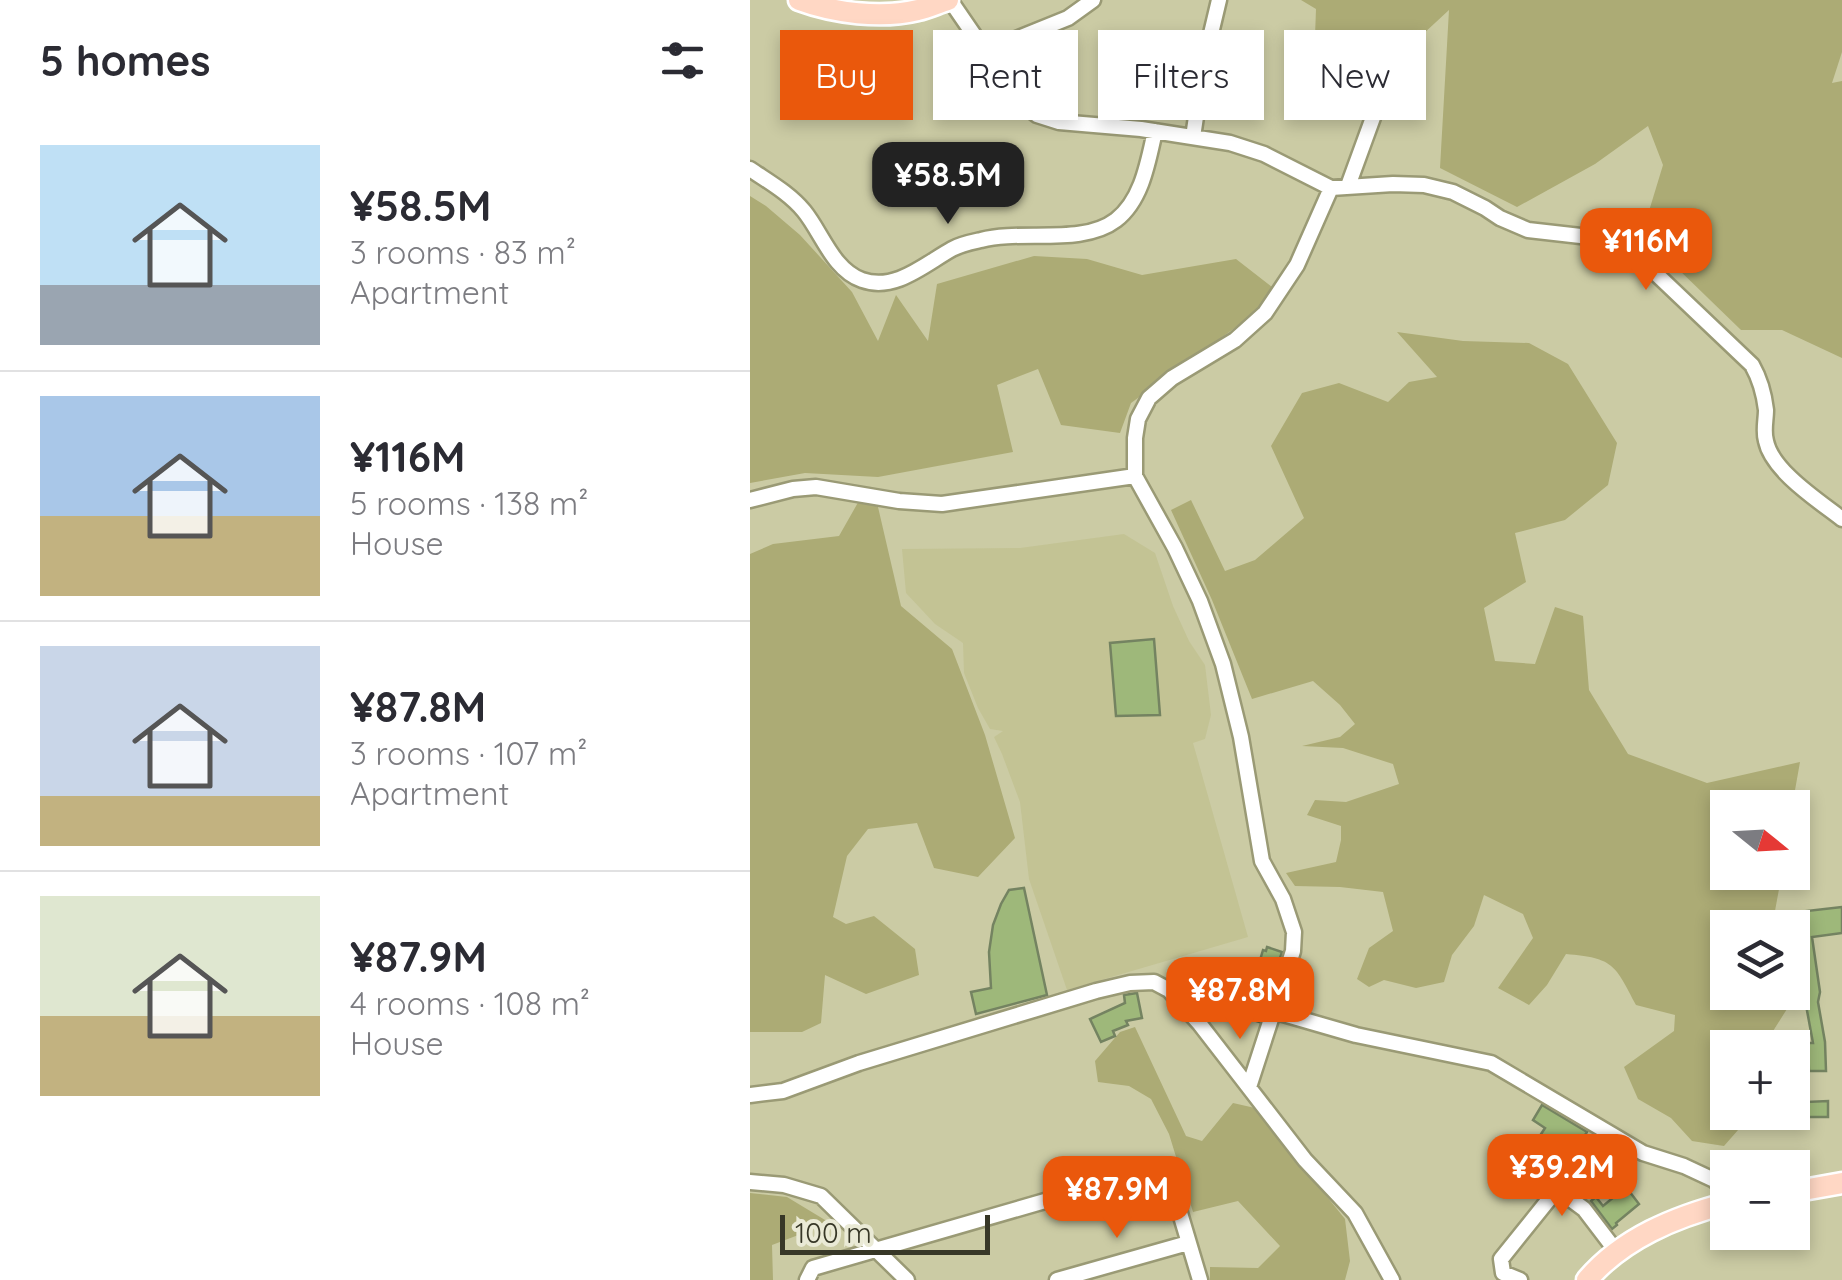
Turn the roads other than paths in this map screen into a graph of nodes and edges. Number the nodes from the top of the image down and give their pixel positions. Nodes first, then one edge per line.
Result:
1 (799, 0) edge
2 (949, 0) edge
3 (1093, 0) edge
4 (1219, 0) edge
5 (971, 30) edge
6 (1038, 30) edge
7 (1052, 120) edge
8 (1372, 120) edge
9 (1156, 131) junction
10 (1193, 137) junction
11 (750, 169) edge
12 (1348, 186) junction
13 (1330, 188) junction
14 (1135, 476) junction
15 (750, 500) edge
16 (1842, 520) edge
17 (1273, 1011) junction
18 (1249, 1086) junction
19 (750, 1096) edge
20 (1710, 1178) edge
21 (750, 1182) edge
22 (1842, 1183) edge
23 (1810, 1189) edge
24 (1710, 1207) edge
25 (1188, 1243) junction
26 (877, 1250) junction
27 (1616, 1251) junction
28 (808, 1280) edge
29 (907, 1280) edge
30 (1057, 1280) edge
31 (1200, 1280) edge
32 (1392, 1280) edge
33 (1520, 1280) edge
34 (1587, 1280) edge

1 - 2 main road
2 - 5 street
3 - 6 street
4 - 10 street
7 - 9 street
8 - 12 street
9 - 10 street
9 - 11 street
10 - 13 street
12 - 13 street
12 - 16 street
13 - 14 street
14 - 15 street
14 - 17 street
17 - 18 street
17 - 20 street
18 - 19 street
18 - 32 street
21 - 26 street
22 - 23 main road
24 - 27 main road
25 - 26 street
25 - 30 street
25 - 31 street
26 - 28 street
26 - 29 street
27 - 33 street
27 - 34 main road

